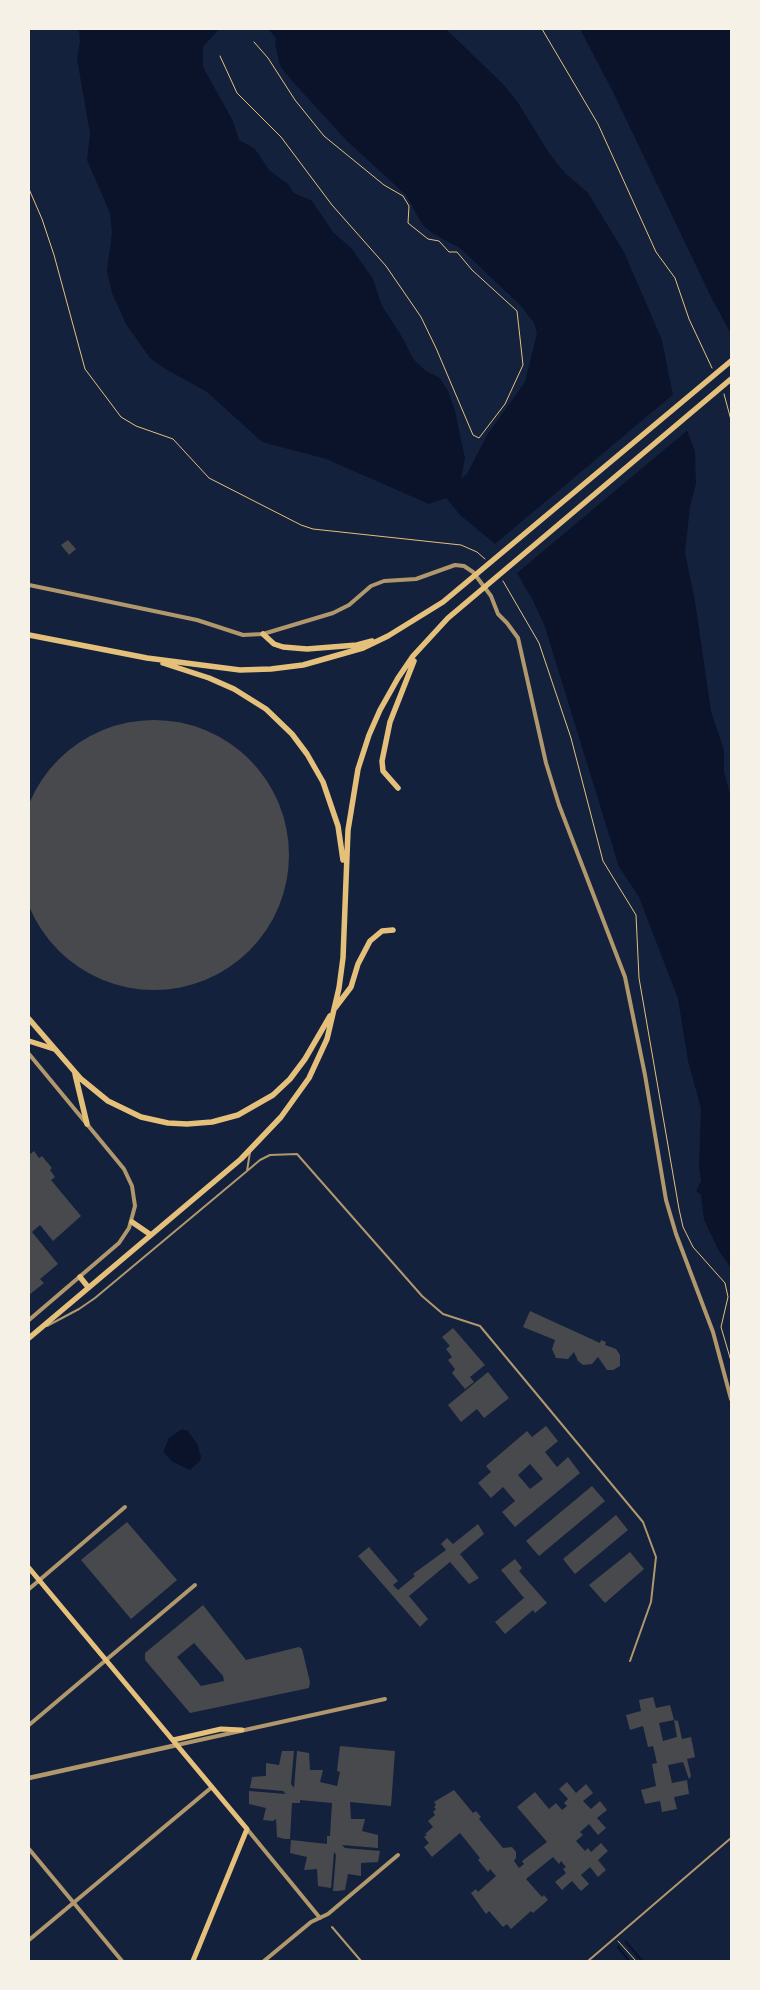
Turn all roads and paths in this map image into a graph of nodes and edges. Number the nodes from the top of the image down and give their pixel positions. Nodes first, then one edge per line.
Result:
1 (542, 29) edge
2 (254, 42) dead end
3 (220, 56) dead end
4 (29, 188) edge
5 (731, 361) edge
6 (714, 371) dead end
7 (731, 379) edge
8 (724, 393) dead end
9 (731, 420) edge
10 (488, 562) dead end
11 (502, 580) dead end
12 (29, 585) edge
13 (263, 634) junction
14 (29, 636) edge
15 (388, 636) junction
16 (428, 638) junction
17 (147, 658) junction
18 (398, 788) dead end
19 (345, 872) junction
20 (393, 930) dead end
21 (334, 1010) junction
22 (29, 1019) edge
23 (31, 1026) edge
24 (29, 1041) edge
25 (54, 1049) junction
26 (29, 1054) edge
27 (74, 1072) junction
28 (86, 1124) junction
29 (250, 1150) junction
30 (246, 1171) junction
31 (132, 1222) junction
32 (151, 1235) junction
33 (80, 1277) junction
34 (88, 1287) junction
35 (29, 1320) edge
36 (36, 1332) junction
37 (29, 1338) edge
38 (731, 1362) edge
39 (731, 1399) edge
40 (125, 1507) dead end
41 (29, 1568) edge
42 (38, 1580) junction
43 (195, 1585) dead end
44 (29, 1588) edge
45 (106, 1660) junction
46 (630, 1661) dead end
47 (385, 1699) dead end
48 (29, 1725) edge
49 (242, 1730) joint
50 (174, 1742) junction
51 (29, 1778) edge
52 (212, 1787) junction
53 (247, 1829) junction
54 (731, 1838) edge
55 (29, 1849) edge
56 (398, 1855) dead end
57 (74, 1903) junction
58 (320, 1918) junction
59 (332, 1927) dead end
60 (616, 1938) junction
61 (29, 1940) edge
62 (122, 1961) edge
63 (192, 1961) edge
64 (264, 1961) edge
65 (361, 1961) edge
66 (588, 1961) edge
67 (636, 1961) edge

1 - 6 path
2 - 3 path
4 - 10 path
5 - 15 main road
7 - 16 main road
8 - 9 path
11 - 38 path
12 - 13 street
13 - 15 main road
13 - 39 street
14 - 17 main road
15 - 17 main road
16 - 18 main road
16 - 19 main road
17 - 19 main road
19 - 21 main road
20 - 21 main road
21 - 27 main road
21 - 29 main road
22 - 23 main road
23 - 25 main road
24 - 25 main road
25 - 27 main road
26 - 28 street
27 - 28 main road
28 - 31 street
29 - 30 lane
29 - 32 main road
30 - 36 lane
30 - 46 lane
31 - 32 main road
31 - 33 street
32 - 34 main road
33 - 34 main road
33 - 35 street
34 - 36 main road
36 - 37 main road
40 - 42 street
41 - 42 main road
42 - 44 street
42 - 45 main road
43 - 45 street
45 - 48 street
45 - 50 main road
47 - 49 street
49 - 50 main road
50 - 51 street
50 - 52 main road
52 - 53 main road
52 - 57 street
53 - 58 street
53 - 63 main road
54 - 60 lane
55 - 57 street
56 - 58 street
57 - 61 street
57 - 62 street
58 - 64 street
59 - 65 lane
60 - 66 lane
60 - 67 path

